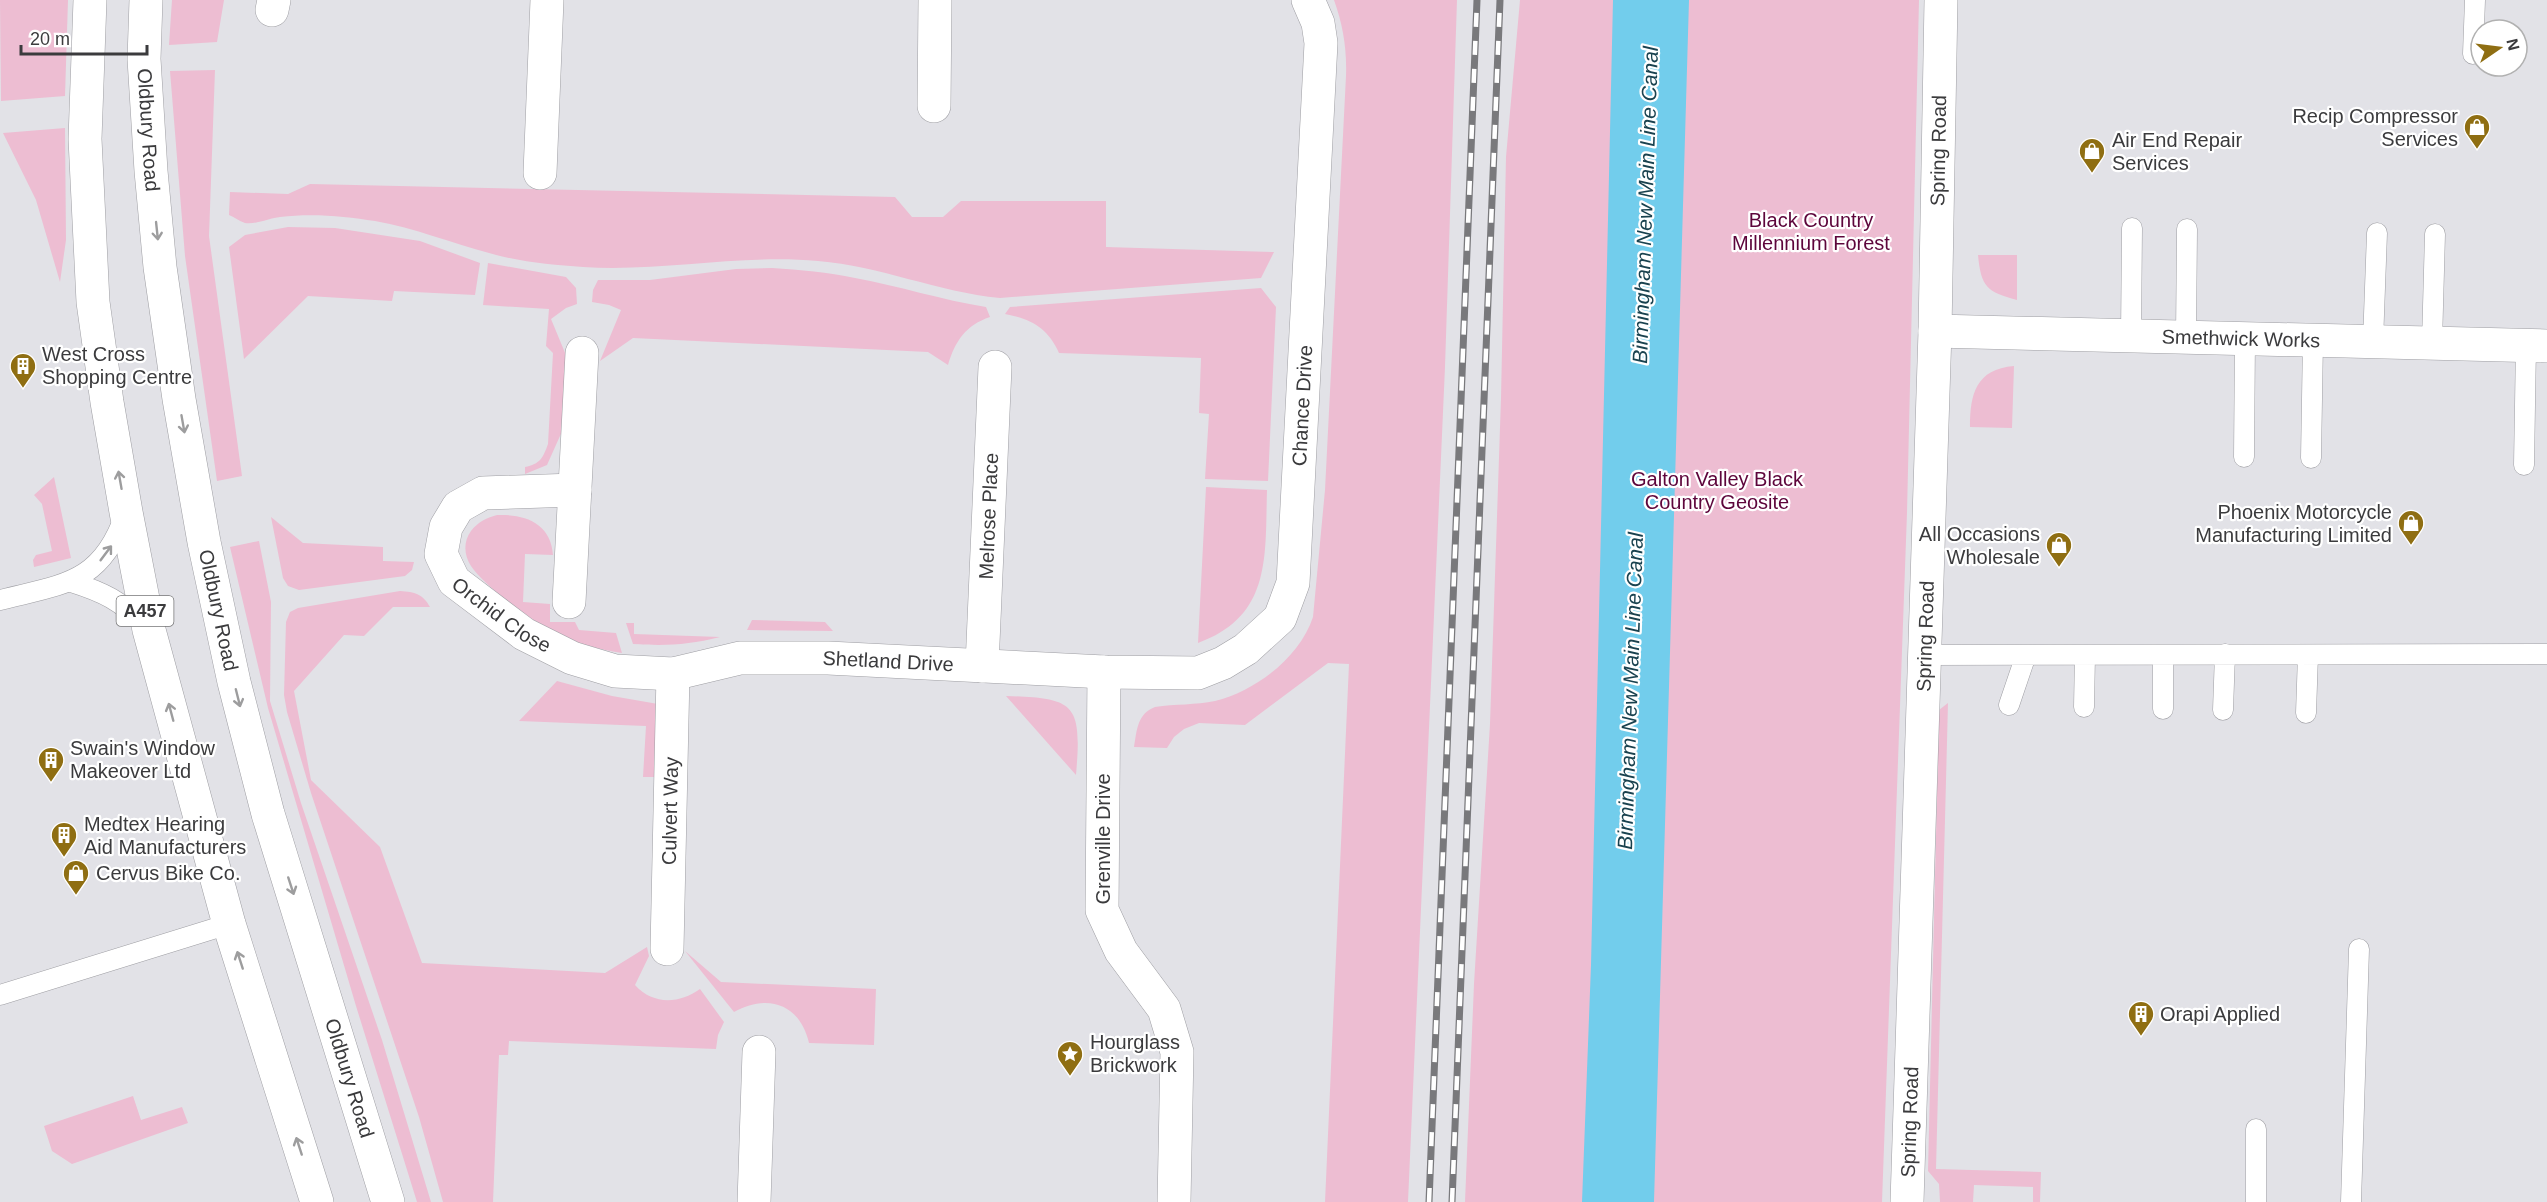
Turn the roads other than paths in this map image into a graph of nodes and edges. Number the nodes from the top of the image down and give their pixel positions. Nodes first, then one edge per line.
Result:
1 (90, 0) edge
2 (146, 0) edge
3 (547, 0) edge
4 (936, 0) edge
5 (1308, 0) edge
6 (1941, 0) edge
7 (2475, 0) edge
8 (2474, 18) edge
9 (934, 106) dead end
10 (540, 172) dead end
11 (2132, 228) dead end
12 (2187, 229) dead end
13 (2377, 233) dead end
14 (2435, 234) dead end
15 (1935, 331) junction
16 (2131, 336) junction
17 (2186, 337) junction
18 (2246, 338) junction
19 (2313, 340) junction
20 (2373, 342) junction
21 (2432, 343) junction
22 (2537, 346) edge
23 (582, 353) dead end
24 (995, 367) dead end
25 (2244, 457) dead end
26 (2311, 458) dead end
27 (2524, 465) dead end
28 (575, 490) junction
29 (126, 512) junction
30 (71, 582) junction
31 (0, 600) edge
32 (569, 602) dead end
33 (148, 630) junction
34 (2026, 654) junction
35 (2224, 654) junction
36 (2547, 654) edge
37 (1925, 655) junction
38 (2085, 655) junction
39 (2163, 655) junction
40 (2308, 655) junction
41 (982, 666) junction
42 (1104, 672) junction
43 (673, 674) junction
44 (2009, 705) dead end
45 (2084, 707) dead end
46 (2163, 709) dead end
47 (2223, 710) dead end
48 (2306, 712) dead end
49 (229, 924) junction
50 (667, 949) dead end
51 (2359, 950) dead end
52 (0, 995) edge
53 (759, 1052) dead end
54 (2256, 1129) dead end
55 (317, 1202) edge
56 (388, 1202) edge
57 (754, 1202) edge
58 (1174, 1202) edge
59 (1907, 1202) edge
60 (2256, 1202) edge
61 (2351, 1202) edge

29 -> 1 street, A457
2 -> 56 street, Oldbury Road
3 - 10 street
4 - 9 street
5 - 42 street, Chance Drive
6 - 15 street, Spring Road
7 - 8 lane
11 - 16 lane
12 - 17 lane
13 - 20 lane
14 - 21 lane
15 - 16 street, Smethwick Works
15 - 37 street, Spring Road
16 - 17 street, Smethwick Works
17 - 18 street, Smethwick Works
18 - 19 street, Smethwick Works
18 - 25 lane
19 - 20 street, Smethwick Works
19 - 26 lane
20 - 21 street, Smethwick Works
21 - 22 street, Smethwick Works
22 - 27 lane
23 - 28 street
24 - 41 street, Melrose Place
28 - 32 street
28 - 43 street, Orchid Close
30 -> 29 lane
29 - 33 street, A457
30 - 31 lane
30 - 33 lane
49 -> 33 street, A457
34 - 37 lane
34 - 38 lane
34 - 44 lane
35 - 39 lane
35 - 40 lane
35 - 47 lane
36 - 40 lane
37 - 59 street, Spring Road
38 - 39 lane
38 - 45 lane
39 - 46 lane
40 - 48 lane
41 - 42 street, Shetland Drive
41 - 43 street, Shetland Drive
42 - 58 street, Grenville Drive
43 - 50 street, Culvert Way
49 - 52 lane
55 -> 49 street, A457
51 - 61 lane
53 - 57 street
54 - 60 lane

